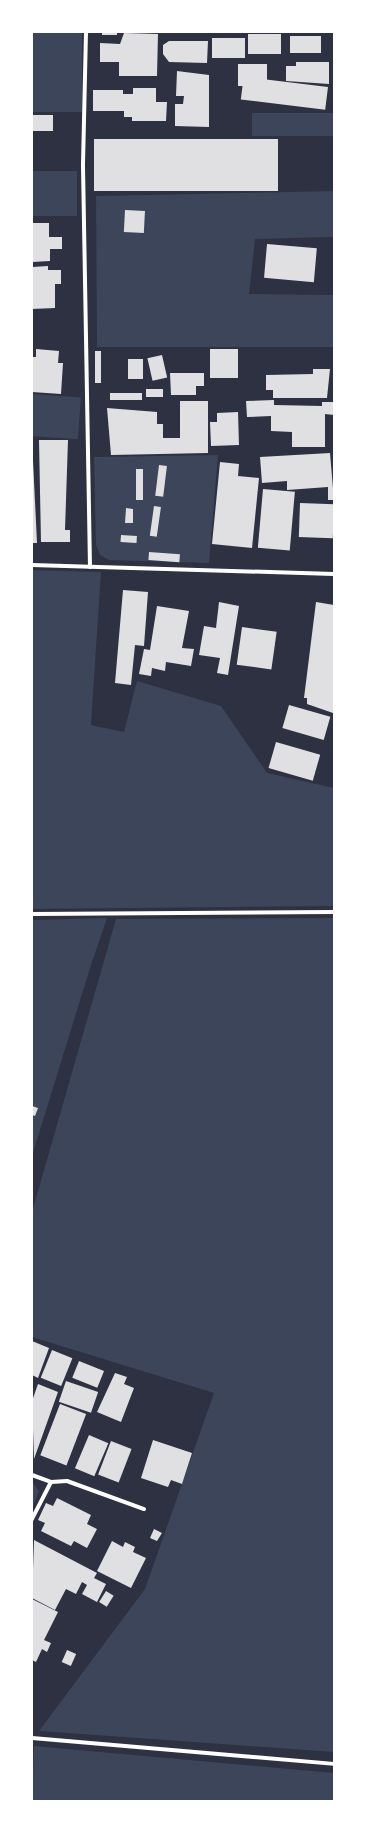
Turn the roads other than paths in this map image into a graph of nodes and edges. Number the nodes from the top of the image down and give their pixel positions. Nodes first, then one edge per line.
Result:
1 (86, 32) edge
2 (32, 565) edge
3 (90, 567) junction
4 (334, 574) edge
5 (334, 912) edge
6 (32, 914) edge
7 (32, 1475) edge
8 (51, 1482) junction
9 (144, 1509) dead end
10 (32, 1519) edge
11 (32, 1738) edge
12 (334, 1764) edge

1 - 3 street
2 - 3 street
3 - 4 street
5 - 6 street
7 - 8 street
8 - 9 street
8 - 10 street
11 - 12 street

